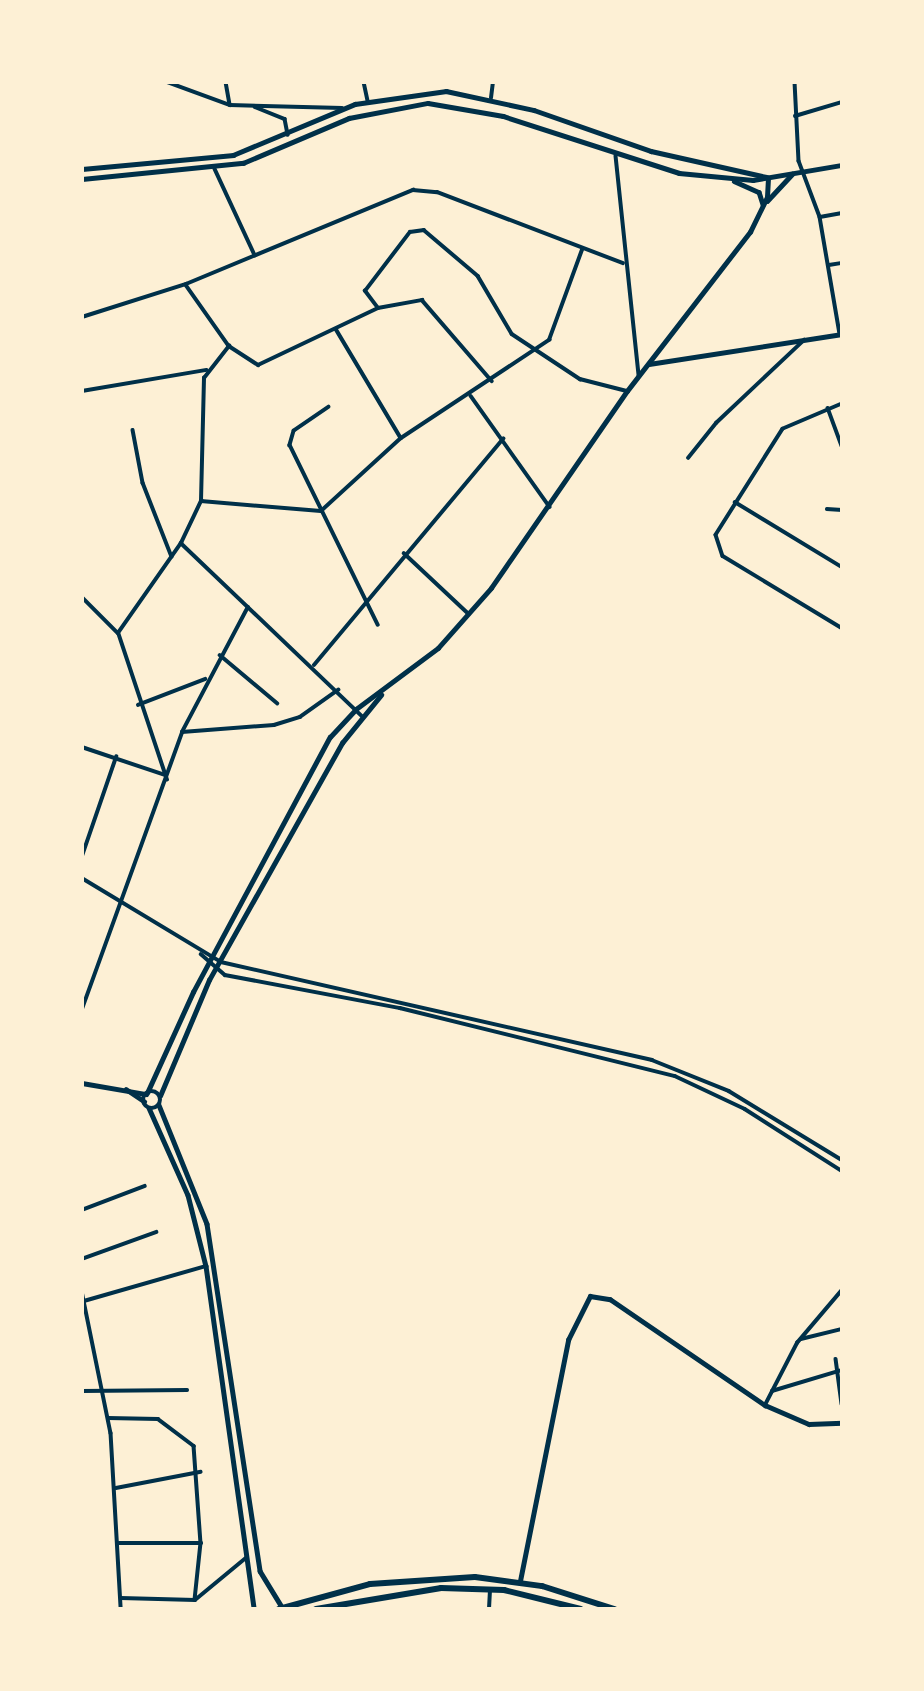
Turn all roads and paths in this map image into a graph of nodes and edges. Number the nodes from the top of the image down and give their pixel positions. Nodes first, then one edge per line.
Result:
1 (167, 82) edge
2 (226, 82) edge
3 (364, 82) edge
4 (493, 82) edge
5 (795, 82) edge
6 (394, 96) junction
7 (491, 98) junction
8 (368, 101) junction
9 (842, 102) edge
10 (230, 105) junction
11 (255, 107) junction
12 (342, 108) junction
13 (398, 108) junction
14 (795, 116) junction
15 (288, 135) junction
16 (263, 146) junction
17 (266, 155) junction
18 (616, 156) junction
19 (842, 165) edge
20 (82, 169) edge
21 (215, 169) junction
22 (806, 173) junction
23 (792, 174) junction
24 (768, 177) junction
25 (721, 178) junction
26 (82, 179) edge
27 (763, 208) junction
28 (842, 214) edge
29 (820, 217) junction
30 (582, 250) junction
31 (255, 255) junction
32 (623, 263) junction
33 (842, 263) edge
34 (829, 265) junction
35 (186, 284) junction
36 (378, 308) junction
37 (82, 317) edge
38 (336, 329) junction
39 (841, 334) edge
40 (804, 340) junction
41 (229, 346) junction
42 (538, 351) junction
43 (649, 364) junction
44 (206, 370) junction
45 (639, 376) junction
46 (492, 381) junction
47 (82, 391) edge
48 (626, 391) junction
49 (471, 396) junction
50 (842, 404) edge
51 (330, 407) dead end
52 (828, 408) junction
53 (133, 430) dead end
54 (401, 438) junction
55 (503, 439) junction
56 (842, 446) edge
57 (688, 458) dead end
58 (201, 502) junction
59 (735, 502) junction
60 (550, 507) junction
61 (827, 509) dead end
62 (842, 510) edge
63 (321, 511) junction
64 (181, 543) junction
65 (404, 553) junction
66 (172, 557) junction
67 (842, 567) edge
68 (82, 597) edge
69 (365, 598) junction
70 (248, 607) junction
71 (469, 614) junction
72 (379, 625) dead end
73 (842, 628) edge
74 (118, 633) junction
75 (220, 655) junction
76 (314, 664) junction
77 (206, 678) junction
78 (338, 690) junction
79 (383, 692) junction
80 (277, 703) dead end
81 (138, 705) junction
82 (356, 709) junction
83 (363, 717) junction
84 (182, 732) junction
85 (82, 747) edge
86 (116, 757) junction
87 (166, 777) junction
88 (82, 856) edge
89 (82, 878) edge
90 (120, 900) junction
91 (200, 953) junction
92 (213, 957) junction
93 (221, 962) junction
94 (208, 965) junction
95 (215, 971) junction
96 (82, 1009) edge
97 (622, 1051) junction
98 (617, 1058) junction
99 (82, 1083) edge
100 (125, 1088) junction
101 (146, 1093) junction
102 (160, 1096) junction
103 (144, 1101) junction
104 (159, 1105) junction
105 (149, 1108) junction
106 (842, 1160) edge
107 (842, 1171) edge
108 (145, 1186) dead end
109 (82, 1210) edge
110 (156, 1232) dead end
111 (82, 1259) edge
112 (206, 1266) junction
113 (842, 1290) edge
114 (82, 1291) edge
115 (84, 1301) junction
116 (842, 1329) edge
117 (799, 1340) junction
118 (836, 1359) dead end
119 (842, 1370) edge
120 (835, 1372) junction
121 (100, 1386) junction
122 (187, 1390) dead end
123 (82, 1391) edge
124 (772, 1391) junction
125 (842, 1404) edge
126 (765, 1405) junction
127 (108, 1418) junction
128 (842, 1423) edge
129 (200, 1472) junction
130 (116, 1488) junction
131 (119, 1543) junction
132 (201, 1543) junction
133 (247, 1557) junction
134 (520, 1581) junction
135 (490, 1588) junction
136 (121, 1598) junction
137 (195, 1600) junction
138 (297, 1605) edge
139 (280, 1608) edge
140 (120, 1609) edge
141 (254, 1609) edge
142 (316, 1609) edge
143 (489, 1609) edge
144 (581, 1609) edge
145 (614, 1609) edge

1 - 10 street
2 - 10 street
3 - 8 street
4 - 7 street
5 - 14 street
6 - 7 street
6 - 8 street
6 - 13 street
7 - 24 street
8 - 12 street
9 - 14 street
10 - 11 street
11 - 12 street
11 - 15 street
12 - 15 street
13 - 17 street
13 - 18 street
14 - 22 street
15 - 16 street
16 - 17 street
16 - 20 street
17 - 21 street
18 - 25 street
18 - 32 street
19 - 22 street
21 - 26 street
21 - 31 street
22 - 23 street
22 - 29 street
23 - 24 street
23 - 27 street
24 - 25 street
24 - 27 street
25 - 27 street
27 - 43 street
28 - 29 street
29 - 34 street
30 - 31 street
30 - 32 street
30 - 42 street
31 - 35 street
32 - 45 street
33 - 34 street
34 - 39 street
35 - 37 street
35 - 41 street
36 - 38 street
36 - 42 street
36 - 46 street
38 - 41 street
38 - 54 street
39 - 40 street
40 - 43 street
40 - 57 street
41 - 44 street
42 - 46 street
42 - 48 street
43 - 45 street
44 - 47 street
44 - 58 street
45 - 48 street
46 - 49 street
48 - 60 street
49 - 54 street
49 - 55 street
50 - 52 street
51 - 63 street
52 - 56 street
52 - 59 street
53 - 66 street
54 - 63 street
55 - 60 street
55 - 65 street
58 - 63 street
58 - 64 street
59 - 67 street
59 - 73 street
60 - 71 street
61 - 62 street
63 - 69 street
64 - 66 street
64 - 70 street
65 - 69 street
65 - 71 street
66 - 74 street
68 - 74 street
69 - 72 street
69 - 76 street
70 - 75 street
70 - 76 street
71 - 79 street
74 - 81 street
75 - 77 street
75 - 80 street
76 - 78 street
77 - 81 street
77 - 84 street
78 - 82 street
78 - 84 street
79 - 82 street
79 - 83 street
81 - 87 street
82 - 83 street
82 - 92 street
83 - 93 street
84 - 87 street
85 - 86 street
86 - 87 street
86 - 88 street
87 - 90 street
89 - 90 street
90 - 91 street
90 - 96 street
91 - 92 street
91 - 94 street
92 - 93 street
92 - 94 street
93 - 95 street
93 - 97 street
94 - 95 street
94 - 101 street
95 - 98 street
95 - 102 street
97 - 98 street
97 - 106 street
98 - 107 street
99 - 100 street
100 - 101 street
100 - 103 street
101 - 102 street
101 - 103 street
102 - 104 street
103 - 105 street
104 - 105 street
104 - 139 street
105 - 112 street
108 - 109 street
110 - 111 street
112 - 115 street
112 - 133 street
113 - 117 street
114 - 115 street
115 - 121 street
116 - 117 street
117 - 124 street
118 - 120 street
119 - 120 street
120 - 124 street
120 - 125 street
121 - 122 street
121 - 123 street
121 - 127 street
124 - 126 street
126 - 128 street
126 - 134 street
127 - 129 street
127 - 130 street
129 - 130 street
129 - 132 street
130 - 131 street
131 - 132 street
131 - 136 street
132 - 137 street
133 - 137 street
133 - 141 street
134 - 138 main road
134 - 145 main road
135 - 142 main road
135 - 143 street
135 - 144 main road
136 - 137 street
136 - 140 street
138 - 139 main road

